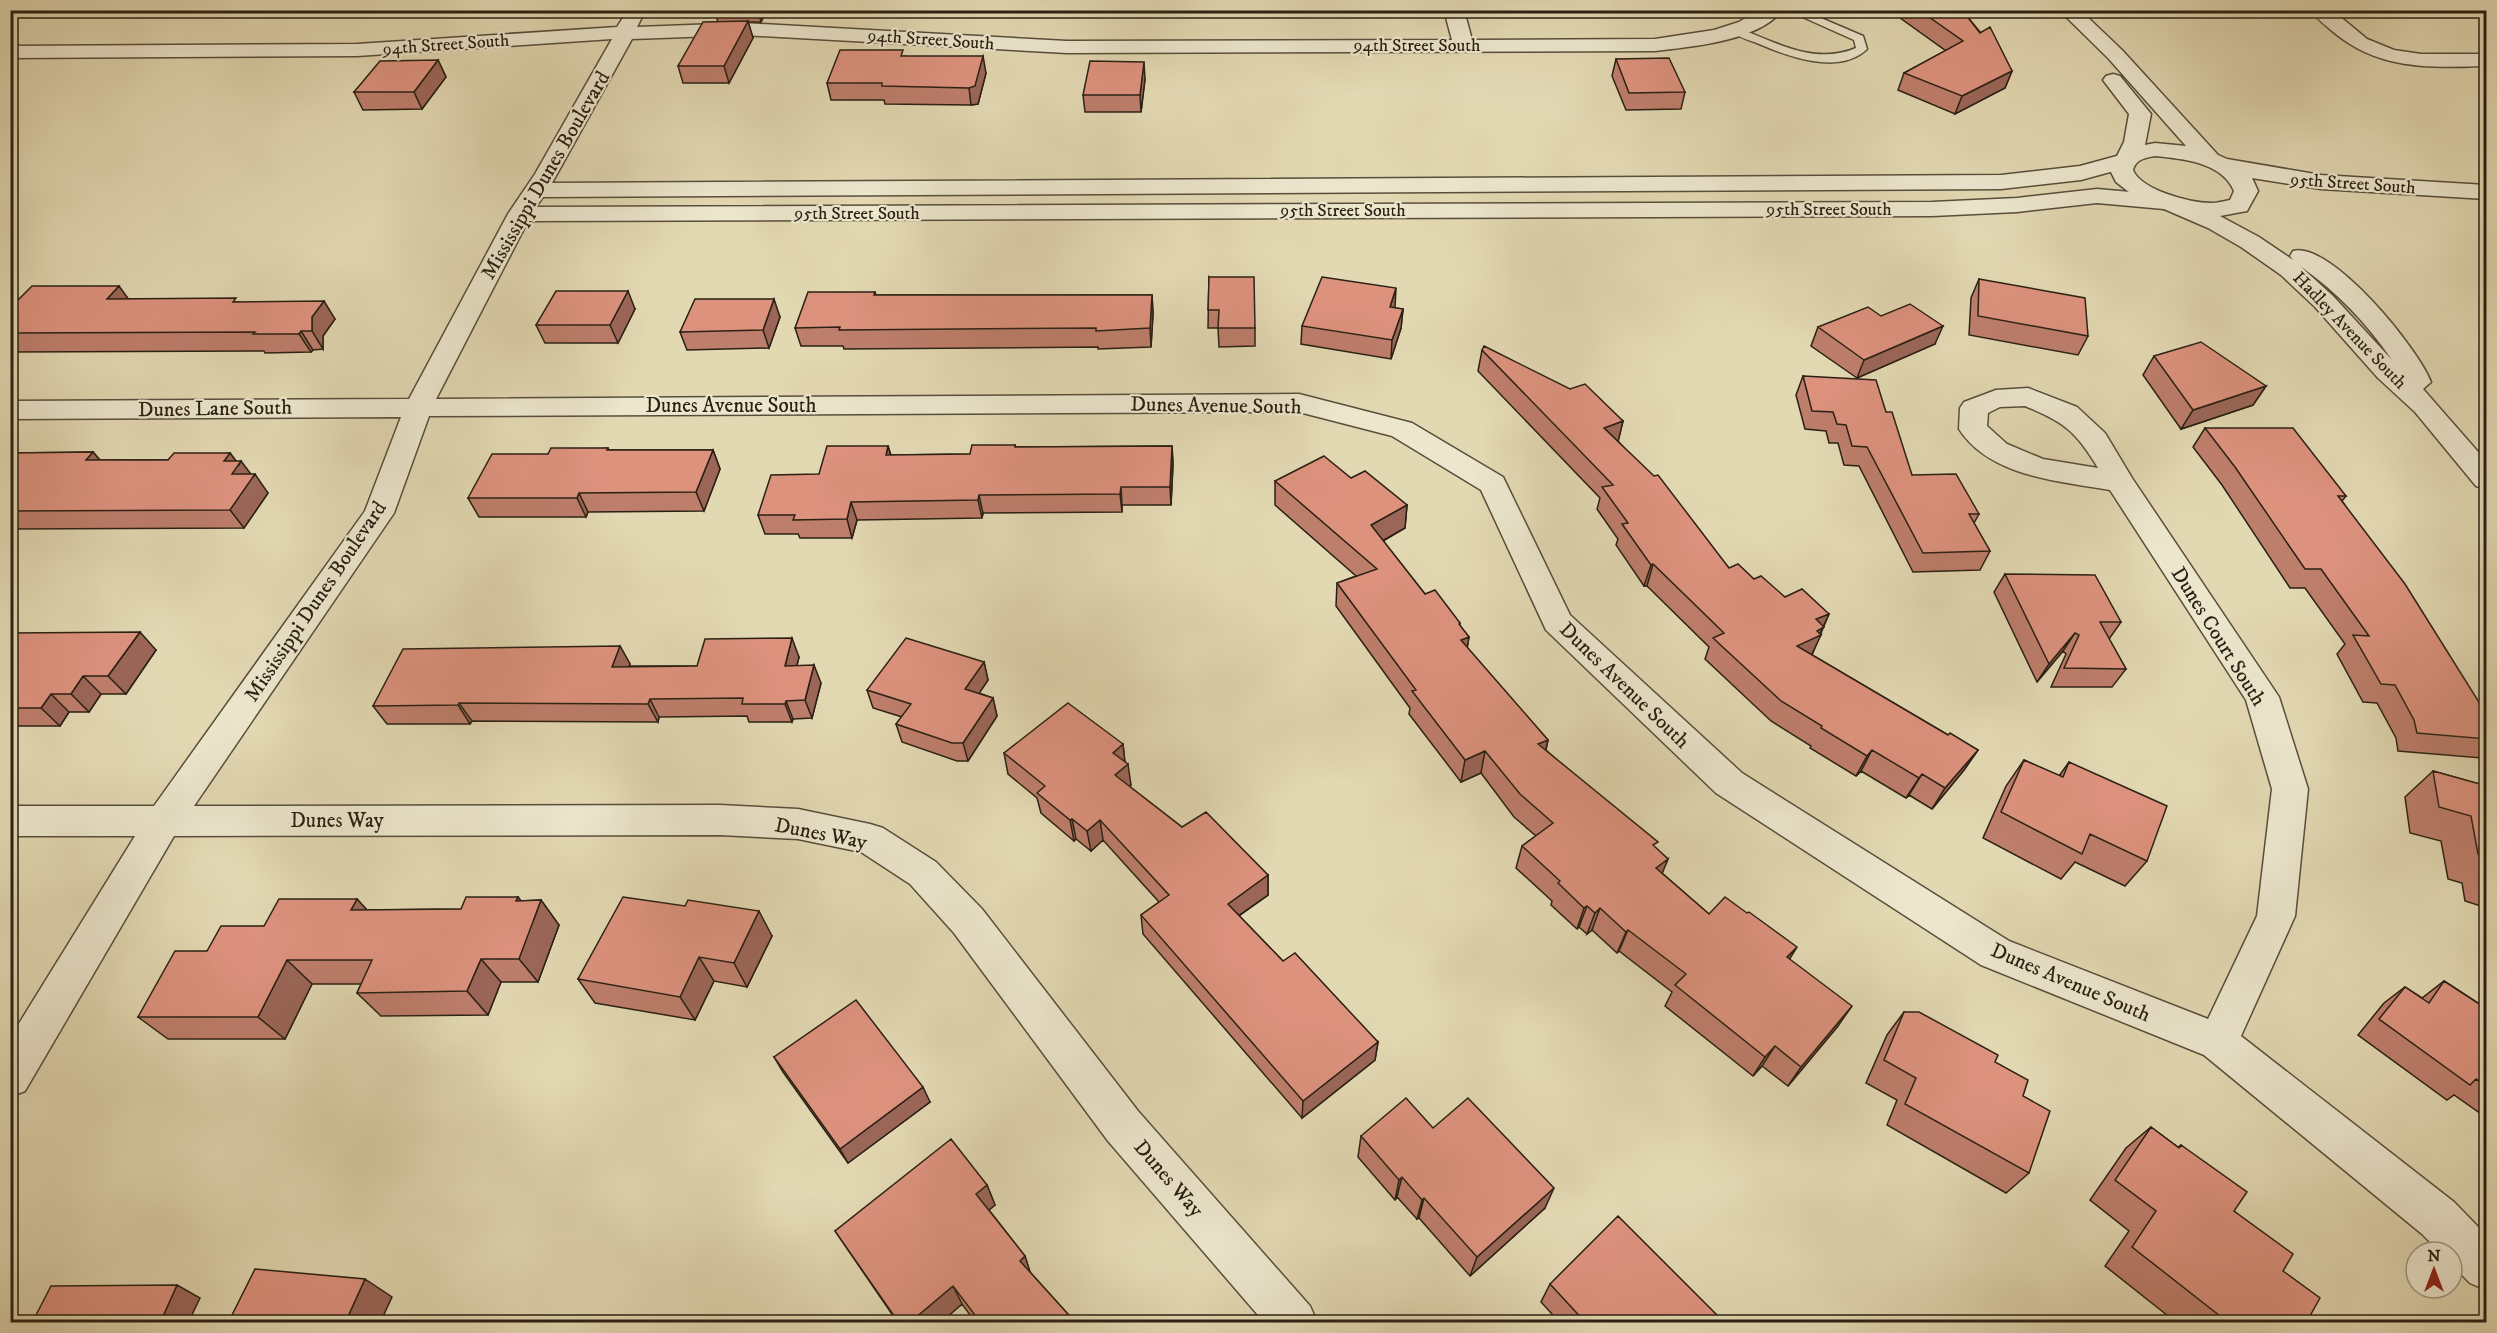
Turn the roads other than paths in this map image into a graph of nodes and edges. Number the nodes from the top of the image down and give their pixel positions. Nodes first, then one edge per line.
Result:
1 (1454, 10) edge
2 (1773, 10) edge
3 (1792, 10) edge
4 (2320, 10) edge
5 (2072, 15) edge
6 (630, 22) edge
7 (1737, 31) junction
8 (1463, 45) junction
9 (10, 52) edge
10 (2487, 60) edge
11 (2127, 158) junction
12 (2215, 162) junction
13 (2487, 193) edge
14 (528, 202) junction
15 (2258, 202) junction
16 (2172, 204) junction
17 (2423, 404) junction
18 (419, 406) junction
19 (10, 410) edge
20 (2487, 479) edge
21 (2120, 482) dead end
22 (164, 820) junction
23 (10, 821) edge
24 (2218, 1042) junction
25 (10, 1077) edge
26 (2487, 1267) edge
27 (1294, 1323) edge

1 - 8 street
2 - 7 street, 94th Street South
3 - 7 lane
4 - 10 street
5 - 11 street
5 - 12 street
6 - 8 street, 94th Street South
6 - 9 street, 94th Street South
6 - 14 street, Mississippi Dunes Boulevard
7 - 8 street, 94th Street South
11 - 12 street, 95th Street South
11 - 14 street, 95th Street South
11 - 16 street, Hadley Avenue South
12 - 13 street, 95th Street South
12 - 15 street
13 - 15 street, 95th Street South
14 - 16 street, 95th Street South
14 - 18 street, Mississippi Dunes Boulevard
15 - 16 street, 95th Street South
15 - 17 street, Hadley Avenue South
16 - 17 street, Hadley Avenue South
17 - 20 street, Hadley Avenue South
18 - 19 street, Dunes Lane South
18 - 22 street, Mississippi Dunes Boulevard
18 - 24 street, Dunes Avenue South
21 - 24 street, Dunes Court South
22 - 23 street
22 - 25 street, Mississippi Dunes Boulevard
22 - 27 street, Dunes Way
24 - 26 street, Dunes Avenue South

